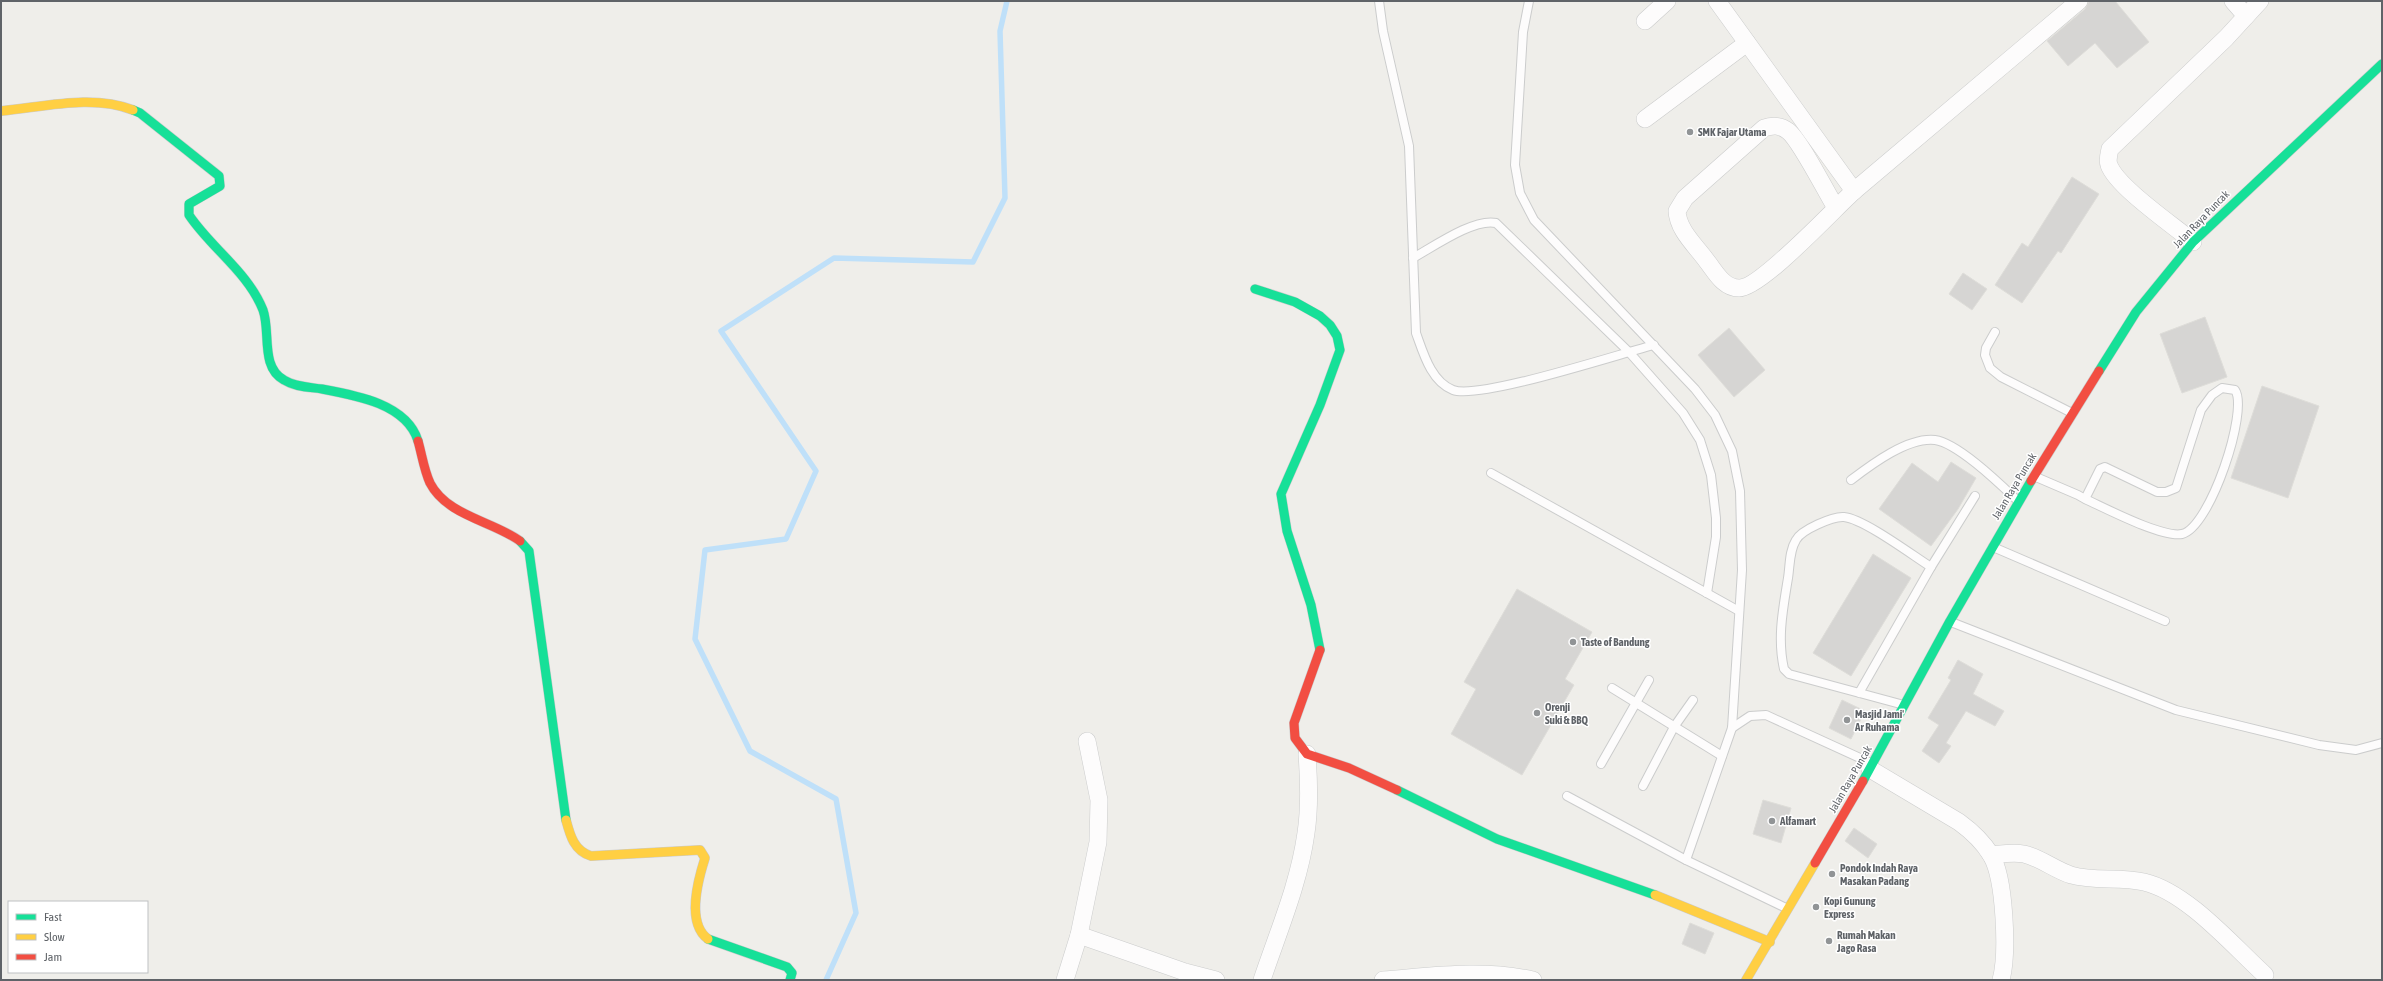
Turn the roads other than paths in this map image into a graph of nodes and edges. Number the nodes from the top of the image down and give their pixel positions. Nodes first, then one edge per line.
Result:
1 (1379, 1) edge
2 (1529, 1) edge
3 (1667, 1) edge
4 (1717, 1) edge
5 (2079, 1) edge
6 (2234, 1) edge
7 (2260, 1) edge
8 (2246, 16) junction
9 (1645, 21) dead end
10 (1747, 44) junction
11 (2382, 64) edge
12 (1, 111) edge
13 (1645, 119) dead end
14 (1854, 191) junction
15 (1836, 208) junction
16 (2193, 242) junction
17 (1413, 258) junction
18 (1255, 289) dead end
19 (1994, 332) dead end
20 (1654, 345) junction
21 (1628, 352) junction
22 (2073, 413) junction
23 (1491, 473) dead end
24 (2034, 476) junction
25 (1852, 480) dead end
26 (1975, 496) dead end
27 (2085, 499) junction
28 (2019, 501) junction
29 (1992, 547) junction
30 (1931, 567) junction
31 (1707, 593) junction
32 (1739, 611) junction
33 (1950, 621) junction
34 (2165, 621) dead end
35 (1649, 680) dead end
36 (1612, 688) dead end
37 (1859, 694) junction
38 (1693, 700) dead end
39 (1635, 703) junction
40 (1905, 705) junction
41 (1674, 727) junction
42 (1732, 728) junction
43 (1087, 741) dead end
44 (2382, 743) edge
45 (1307, 754) junction
46 (1722, 756) junction
47 (1602, 764) dead end
48 (1872, 766) junction
49 (1643, 786) dead end
50 (1567, 796) dead end
51 (1991, 855) junction
52 (1686, 860) junction
53 (1788, 908) junction
54 (1079, 934) junction
55 (1770, 942) junction
56 (2265, 975) dead end
57 (790, 980) edge
58 (1064, 980) edge
59 (1216, 980) edge
60 (1262, 980) edge
61 (1383, 980) edge
62 (1533, 980) edge
63 (1746, 980) edge
64 (2001, 980) edge

1 - 17 lane
2 - 20 lane
3 - 9 street
4 - 10 street
5 - 14 street
6 - 8 street
7 - 8 street
8 - 16 street
10 - 13 street
10 - 14 street
11 - 16 main road, Jalan Raya Puncak
12 - 57 main road
14 - 15 street
15 - 15 street
16 - 22 main road, Jalan Raya Puncak
17 - 21 lane
17 - 21 lane
18 - 45 main road
19 - 22 lane
20 - 21 lane
20 - 32 lane
21 - 31 lane
22 - 24 main road, Jalan Raya Puncak
23 - 31 lane
24 - 27 lane
24 - 28 main road, Jalan Raya Puncak
25 - 28 lane
26 - 30 lane
27 - 27 lane
28 - 29 main road, Jalan Raya Puncak
29 - 33 main road, Jalan Raya Puncak
29 - 34 lane
30 - 37 lane
30 - 37 lane
31 - 32 lane
32 - 42 lane
33 - 40 main road, Jalan Raya Puncak
33 - 44 lane
35 - 39 lane
36 - 39 lane
37 - 40 lane
38 - 41 lane
39 - 41 lane
39 - 47 lane
40 - 48 main road, Jalan Raya Puncak
41 - 46 lane
41 - 49 lane
42 - 46 lane
42 - 48 lane
43 - 54 street
45 - 55 main road
45 - 60 street
46 - 52 lane
48 - 51 street
48 - 53 main road, Jalan Raya Puncak
50 - 52 lane
51 - 56 street
51 - 64 street
52 - 53 lane
53 - 55 main road, Jalan Raya Puncak
54 - 58 street
54 - 59 street
55 - 63 main road, Jalan Raya Puncak
61 - 62 street

